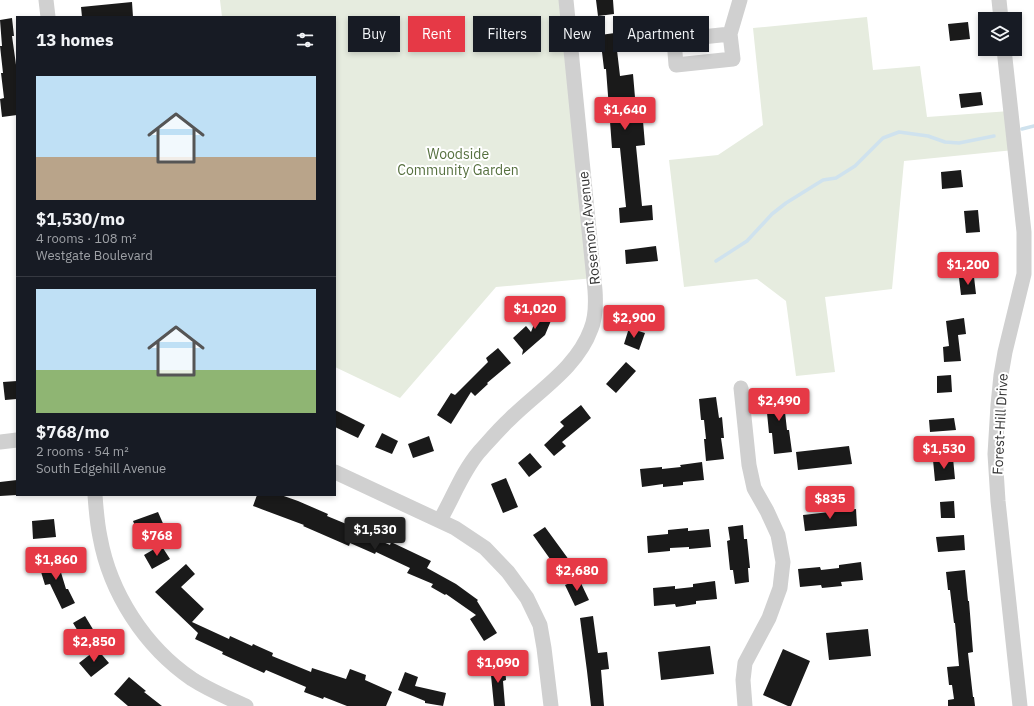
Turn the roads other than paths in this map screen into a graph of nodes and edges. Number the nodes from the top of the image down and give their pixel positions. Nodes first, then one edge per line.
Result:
1 (46, 0) edge
2 (566, 0) edge
3 (740, 0) edge
4 (999, 0) edge
5 (1000, 12) edge
6 (48, 16) edge
7 (730, 34) dead end
8 (1005, 56) edge
9 (1029, 231) edge
10 (741, 388) dead end
11 (16, 440) edge
12 (0, 442) edge
13 (336, 472) edge
14 (95, 496) edge
15 (440, 520) junction
16 (246, 706) edge
17 (551, 706) edge
18 (745, 706) edge
19 (1020, 706) edge

1 - 6 street
2 - 15 street, Rosemont Avenue
3 - 7 street
4 - 5 street
8 - 9 street, Forest-Hill Drive
9 - 19 street, Forest-Hill Drive
10 - 18 street
11 - 12 street
13 - 15 street
14 - 16 street
15 - 17 street

